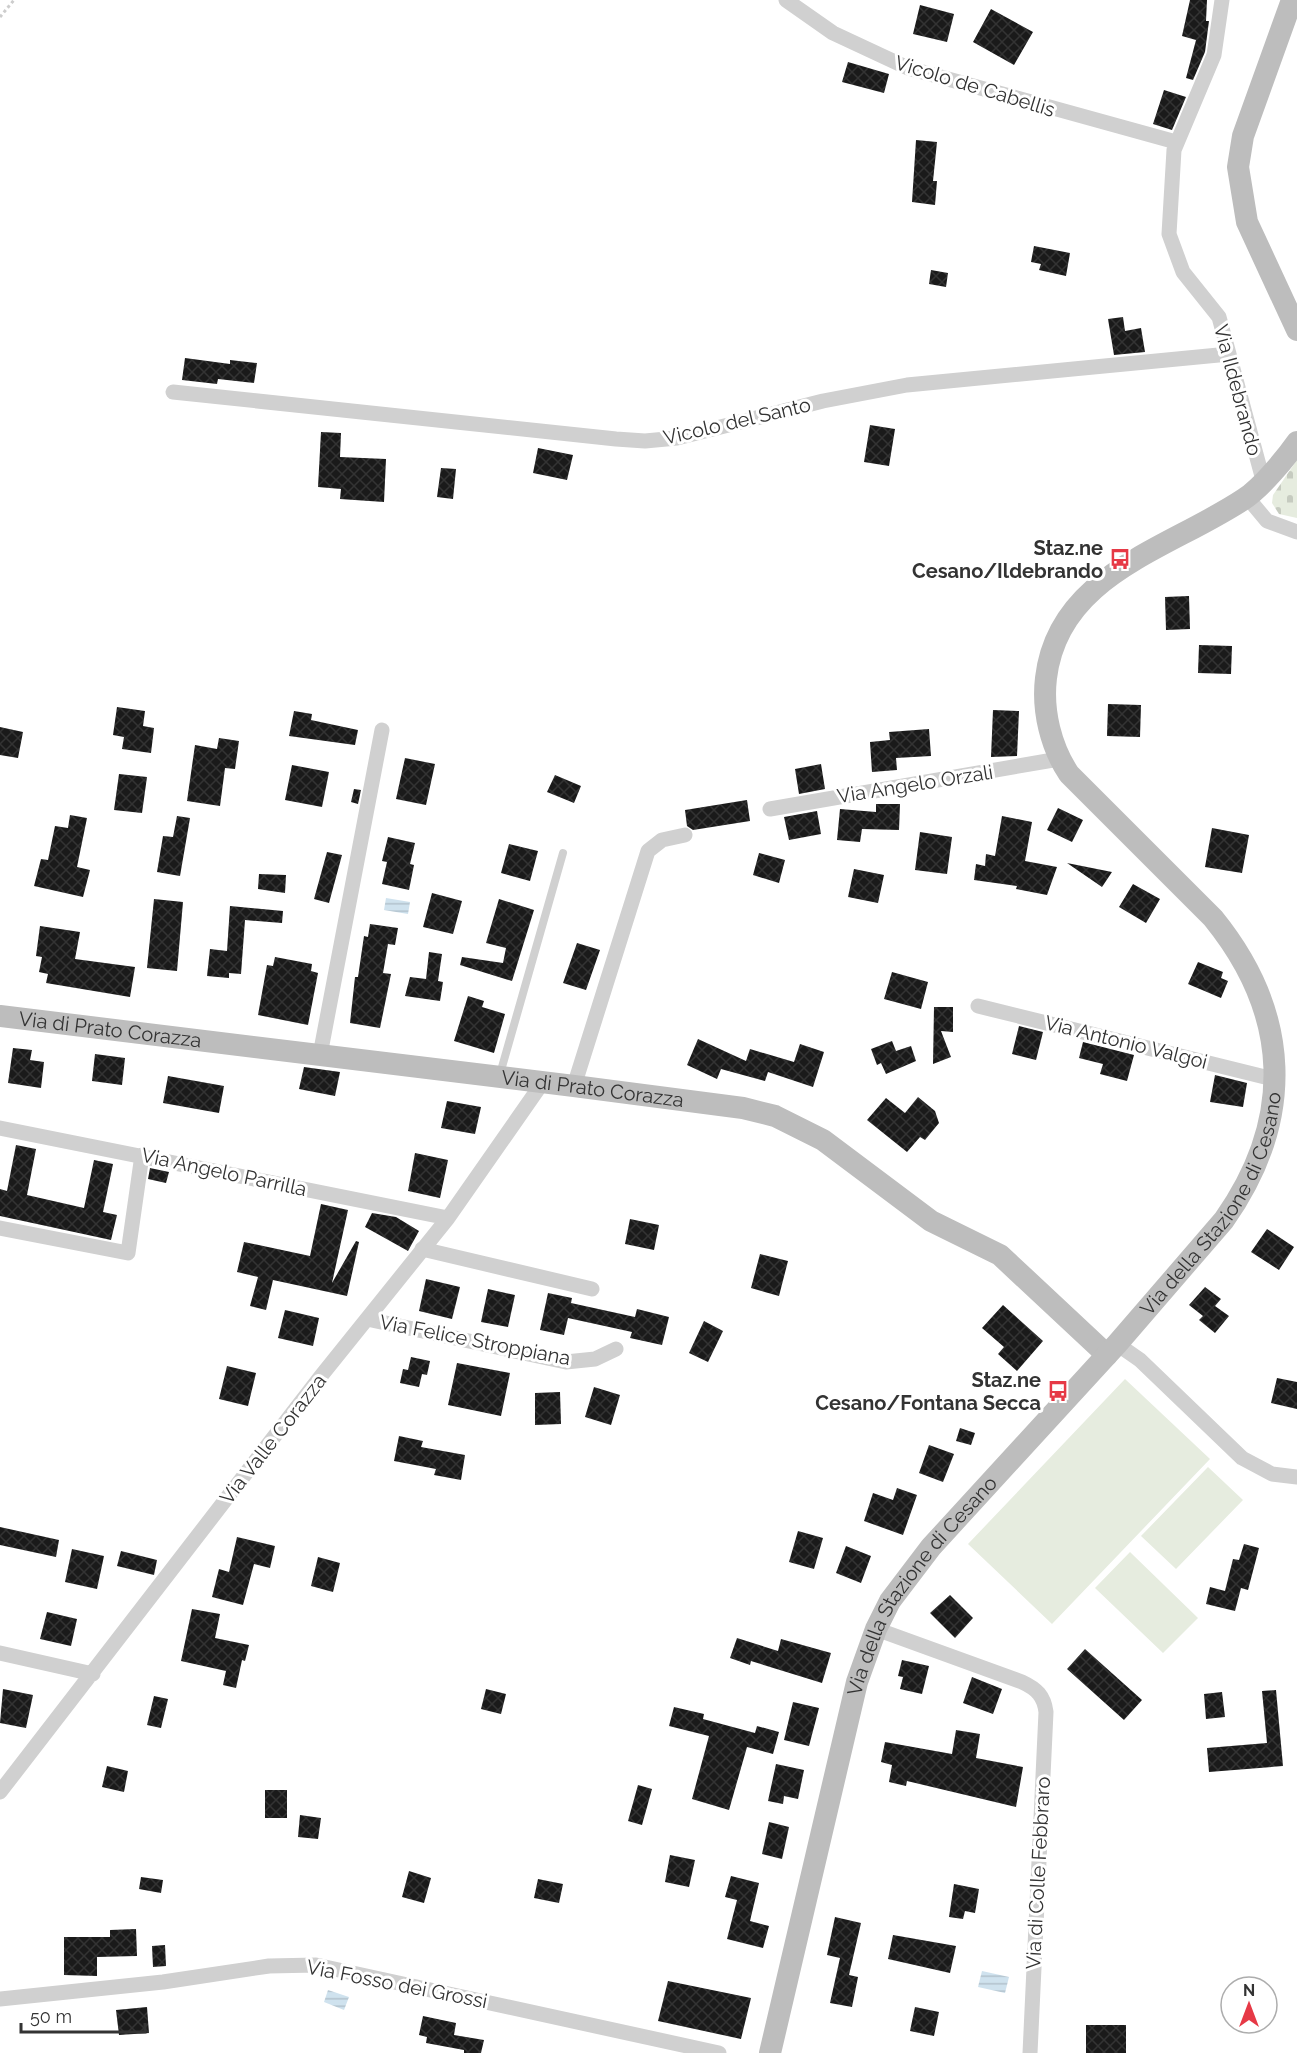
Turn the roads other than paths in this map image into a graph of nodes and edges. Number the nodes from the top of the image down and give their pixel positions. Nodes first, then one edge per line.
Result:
1 (786, 0) edge
2 (1222, 0) edge
3 (1292, 0) edge
4 (1176, 142) junction
5 (1297, 330) edge
6 (1229, 354) junction
7 (173, 392) dead end
8 (1297, 442) edge
9 (1263, 480) junction
10 (1247, 498) junction
11 (1297, 532) edge
12 (382, 729) dead end
13 (1059, 759) junction
14 (770, 808) dead end
15 (685, 835) dead end
16 (563, 853) dead end
17 (978, 1006) dead end
18 (0, 1017) edge
19 (320, 1055) junction
20 (499, 1077) junction
21 (1274, 1079) junction
22 (543, 1082) junction
23 (574, 1086) junction
24 (0, 1128) edge
25 (142, 1155) junction
26 (448, 1218) junction
27 (0, 1228) edge
28 (422, 1249) junction
29 (592, 1288) dead end
30 (367, 1318) junction
31 (616, 1349) dead end
32 (1112, 1349) junction
33 (1297, 1477) edge
34 (876, 1629) junction
35 (0, 1653) edge
36 (93, 1674) junction
37 (0, 1792) edge
38 (0, 1999) edge
39 (719, 2053) edge
40 (770, 2053) edge
41 (1030, 2053) edge

1 - 4 street, Vicolo de Cabellis
2 - 4 street, Via Ildebrando
3 - 5 street
4 - 6 street, Via Ildebrando
6 - 7 street, Vicolo del Santo
6 - 9 street, Via Ildebrando
8 - 9 street, Via della Stazione di Cesano
9 - 10 street, Via della Stazione di Cesano
10 - 11 street
10 - 13 street, Via della Stazione di Cesano
12 - 19 street
13 - 14 street, Via Angelo Orzali
13 - 21 street, Via della Stazione di Cesano
15 - 23 street
16 - 20 lane
17 - 21 street, Via Antonio Valgoi
18 - 19 street, Via di Prato Corazza
19 - 20 street, Via di Prato Corazza
20 - 22 street, Via di Prato Corazza
21 - 32 street, Via della Stazione di Cesano
22 - 23 street, Via di Prato Corazza
22 - 26 street, Via Valle Corazza
23 - 32 street, Via di Prato Corazza
24 - 25 street, Via Angelo Parrilla
25 - 26 street, Via Angelo Parrilla
25 - 27 street
26 - 28 street, Via Valle Corazza
28 - 29 street
28 - 30 street, Via Valle Corazza
30 - 31 street, Via Felice Stroppiana
30 - 36 street, Via Valle Corazza
32 - 33 street
32 - 34 street, Via della Stazione di Cesano
34 - 40 street, Via della Stazione di Cesano
34 - 41 street, Via di Colle Febbraro
35 - 36 street
36 - 37 street, Via Valle Corazza
38 - 39 street, Via Fosso dei Grossi

